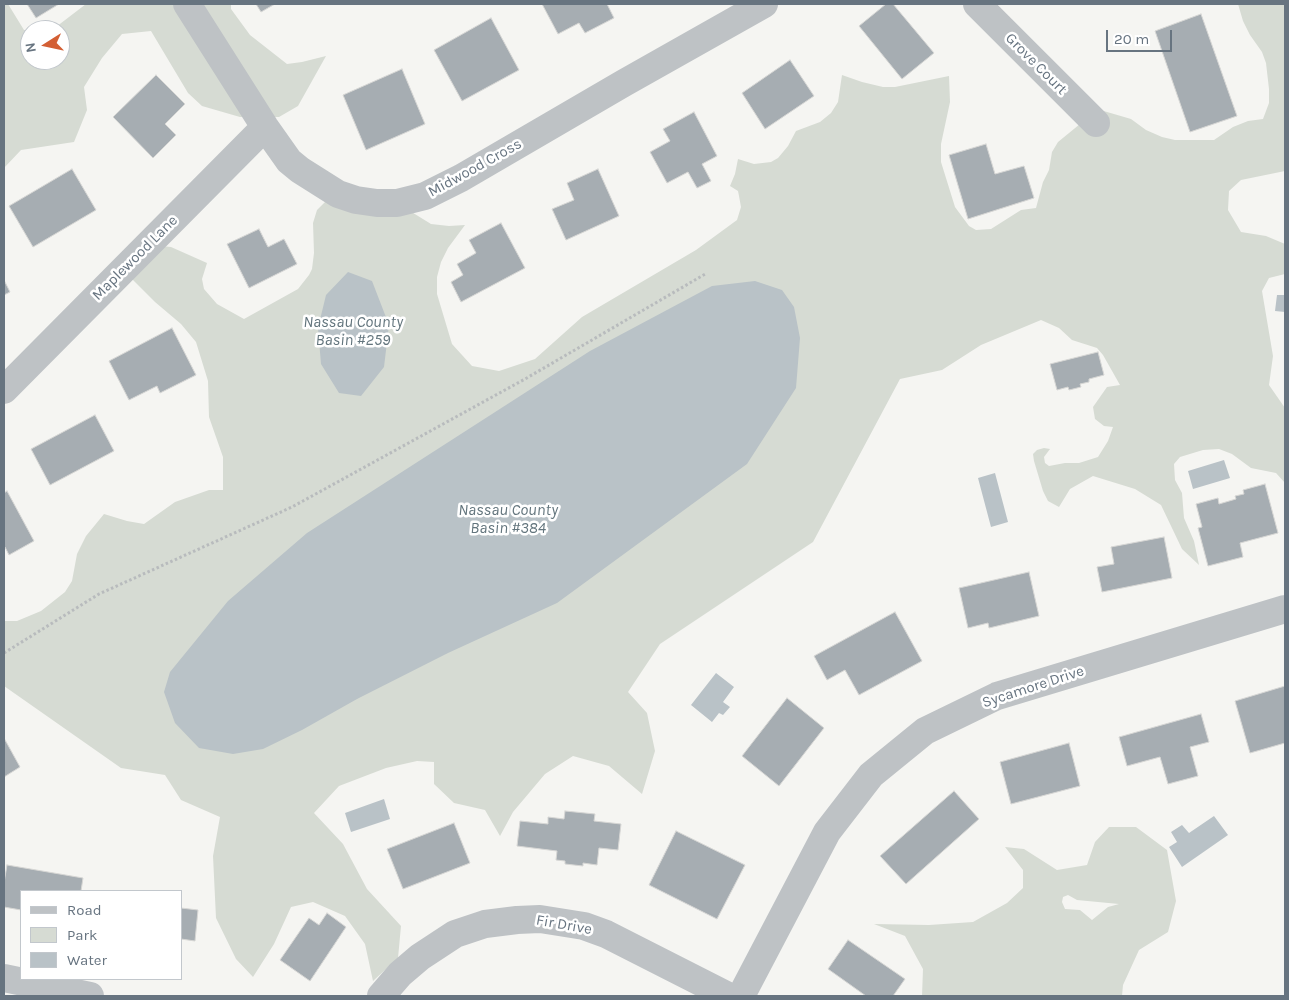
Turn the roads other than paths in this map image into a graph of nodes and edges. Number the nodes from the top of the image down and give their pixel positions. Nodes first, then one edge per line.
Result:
1 (187, 4) edge
2 (764, 4) edge
3 (977, 4) edge
4 (1096, 123) dead end
5 (265, 127) junction
6 (4, 390) edge
7 (1285, 609) edge
8 (4, 978) edge
9 (88, 996) edge
10 (381, 996) edge
11 (728, 996) edge
12 (742, 996) edge

1 - 5 street, Midwood Cross
2 - 5 street, Midwood Cross
3 - 4 street, Grove Court
5 - 6 street, Maplewood Lane
7 - 12 street, Sycamore Drive
8 - 9 street
10 - 11 street, Fir Drive

